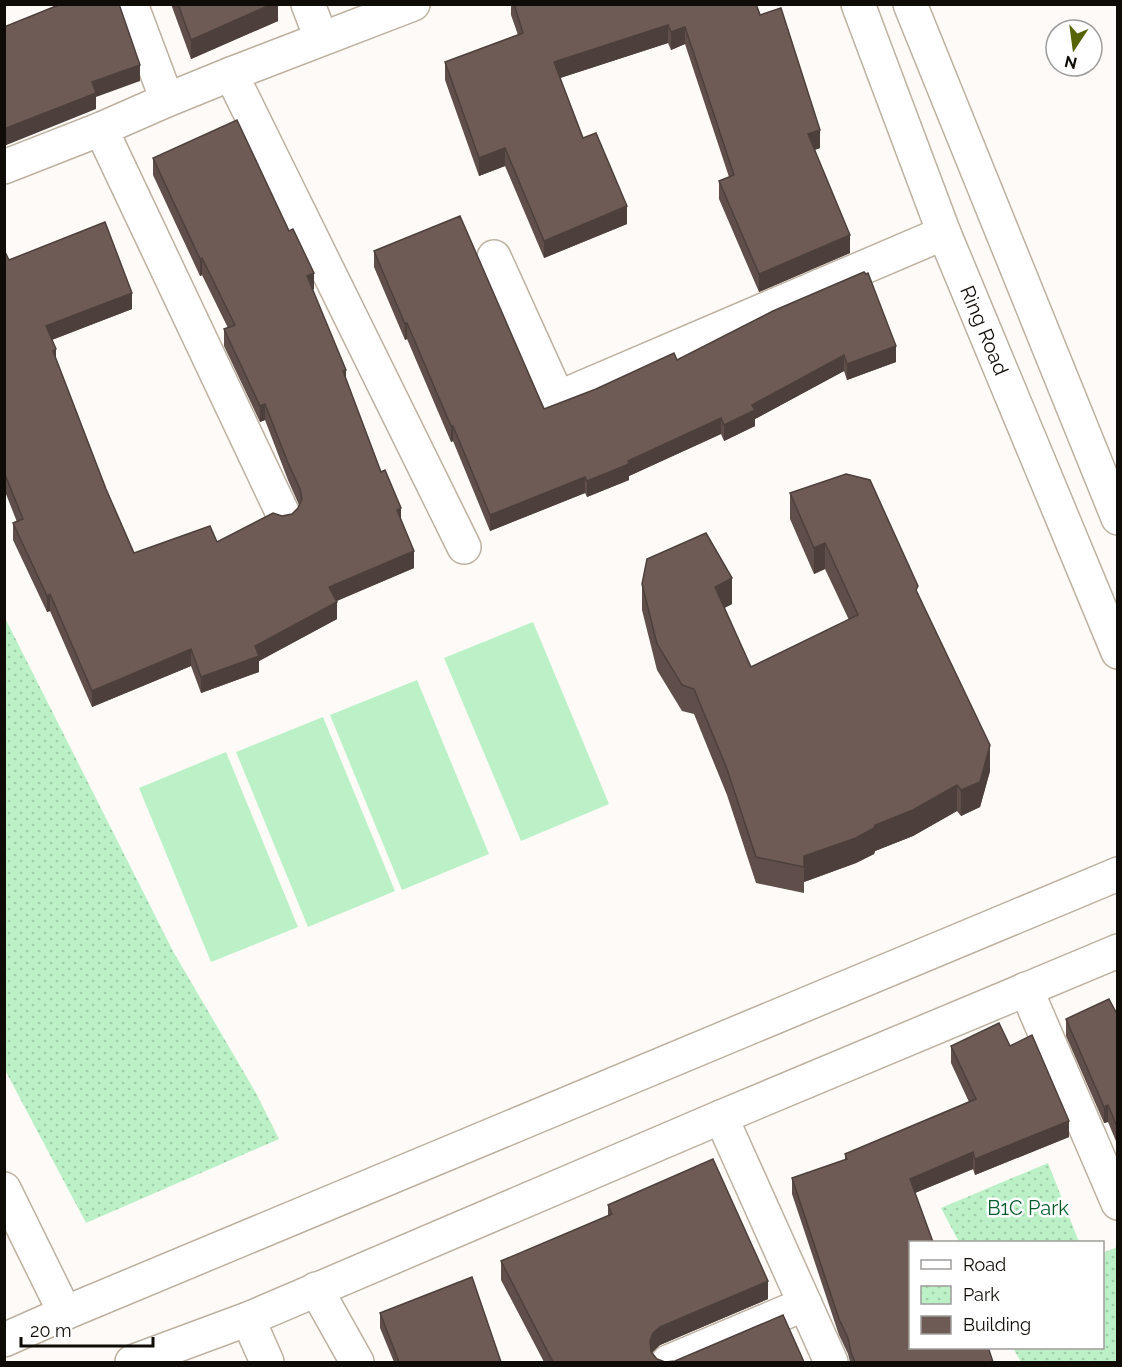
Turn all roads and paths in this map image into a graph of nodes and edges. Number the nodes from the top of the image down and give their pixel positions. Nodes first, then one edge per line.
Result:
1 (131, 4) edge
2 (308, 4) edge
3 (413, 4) edge
4 (858, 4) edge
5 (910, 4) edge
6 (321, 38) junction
7 (231, 74) junction
8 (166, 99) junction
9 (101, 129) junction
10 (4, 167) edge
11 (944, 233) junction
12 (494, 257) dead end
13 (284, 514) edge
14 (1118, 518) edge
15 (464, 547) dead end
16 (1118, 652) edge
17 (1118, 874) edge
18 (1118, 951) edge
19 (1026, 989) junction
20 (721, 1117) junction
21 (4, 1189) edge
22 (1118, 1203) edge
23 (316, 1290) junction
24 (805, 1304) junction
25 (65, 1312) junction
26 (248, 1319) junction
27 (4, 1340) edge
28 (132, 1362) edge
29 (267, 1362) edge
30 (357, 1362) edge
31 (668, 1362) edge
32 (831, 1362) edge

1 - 8 street
2 - 6 street
3 - 6 street
4 - 11 street, Ring Road
5 - 14 street
6 - 7 street
7 - 8 street
7 - 15 street
8 - 9 street
9 - 10 street
9 - 13 street
11 - 12 street
11 - 16 street, Ring Road
17 - 25 street
18 - 19 street
19 - 20 street
19 - 22 street
20 - 23 street
20 - 24 street
21 - 25 street
23 - 26 street
23 - 30 street
24 - 31 street
24 - 32 street
25 - 27 street
26 - 28 street
26 - 29 street

